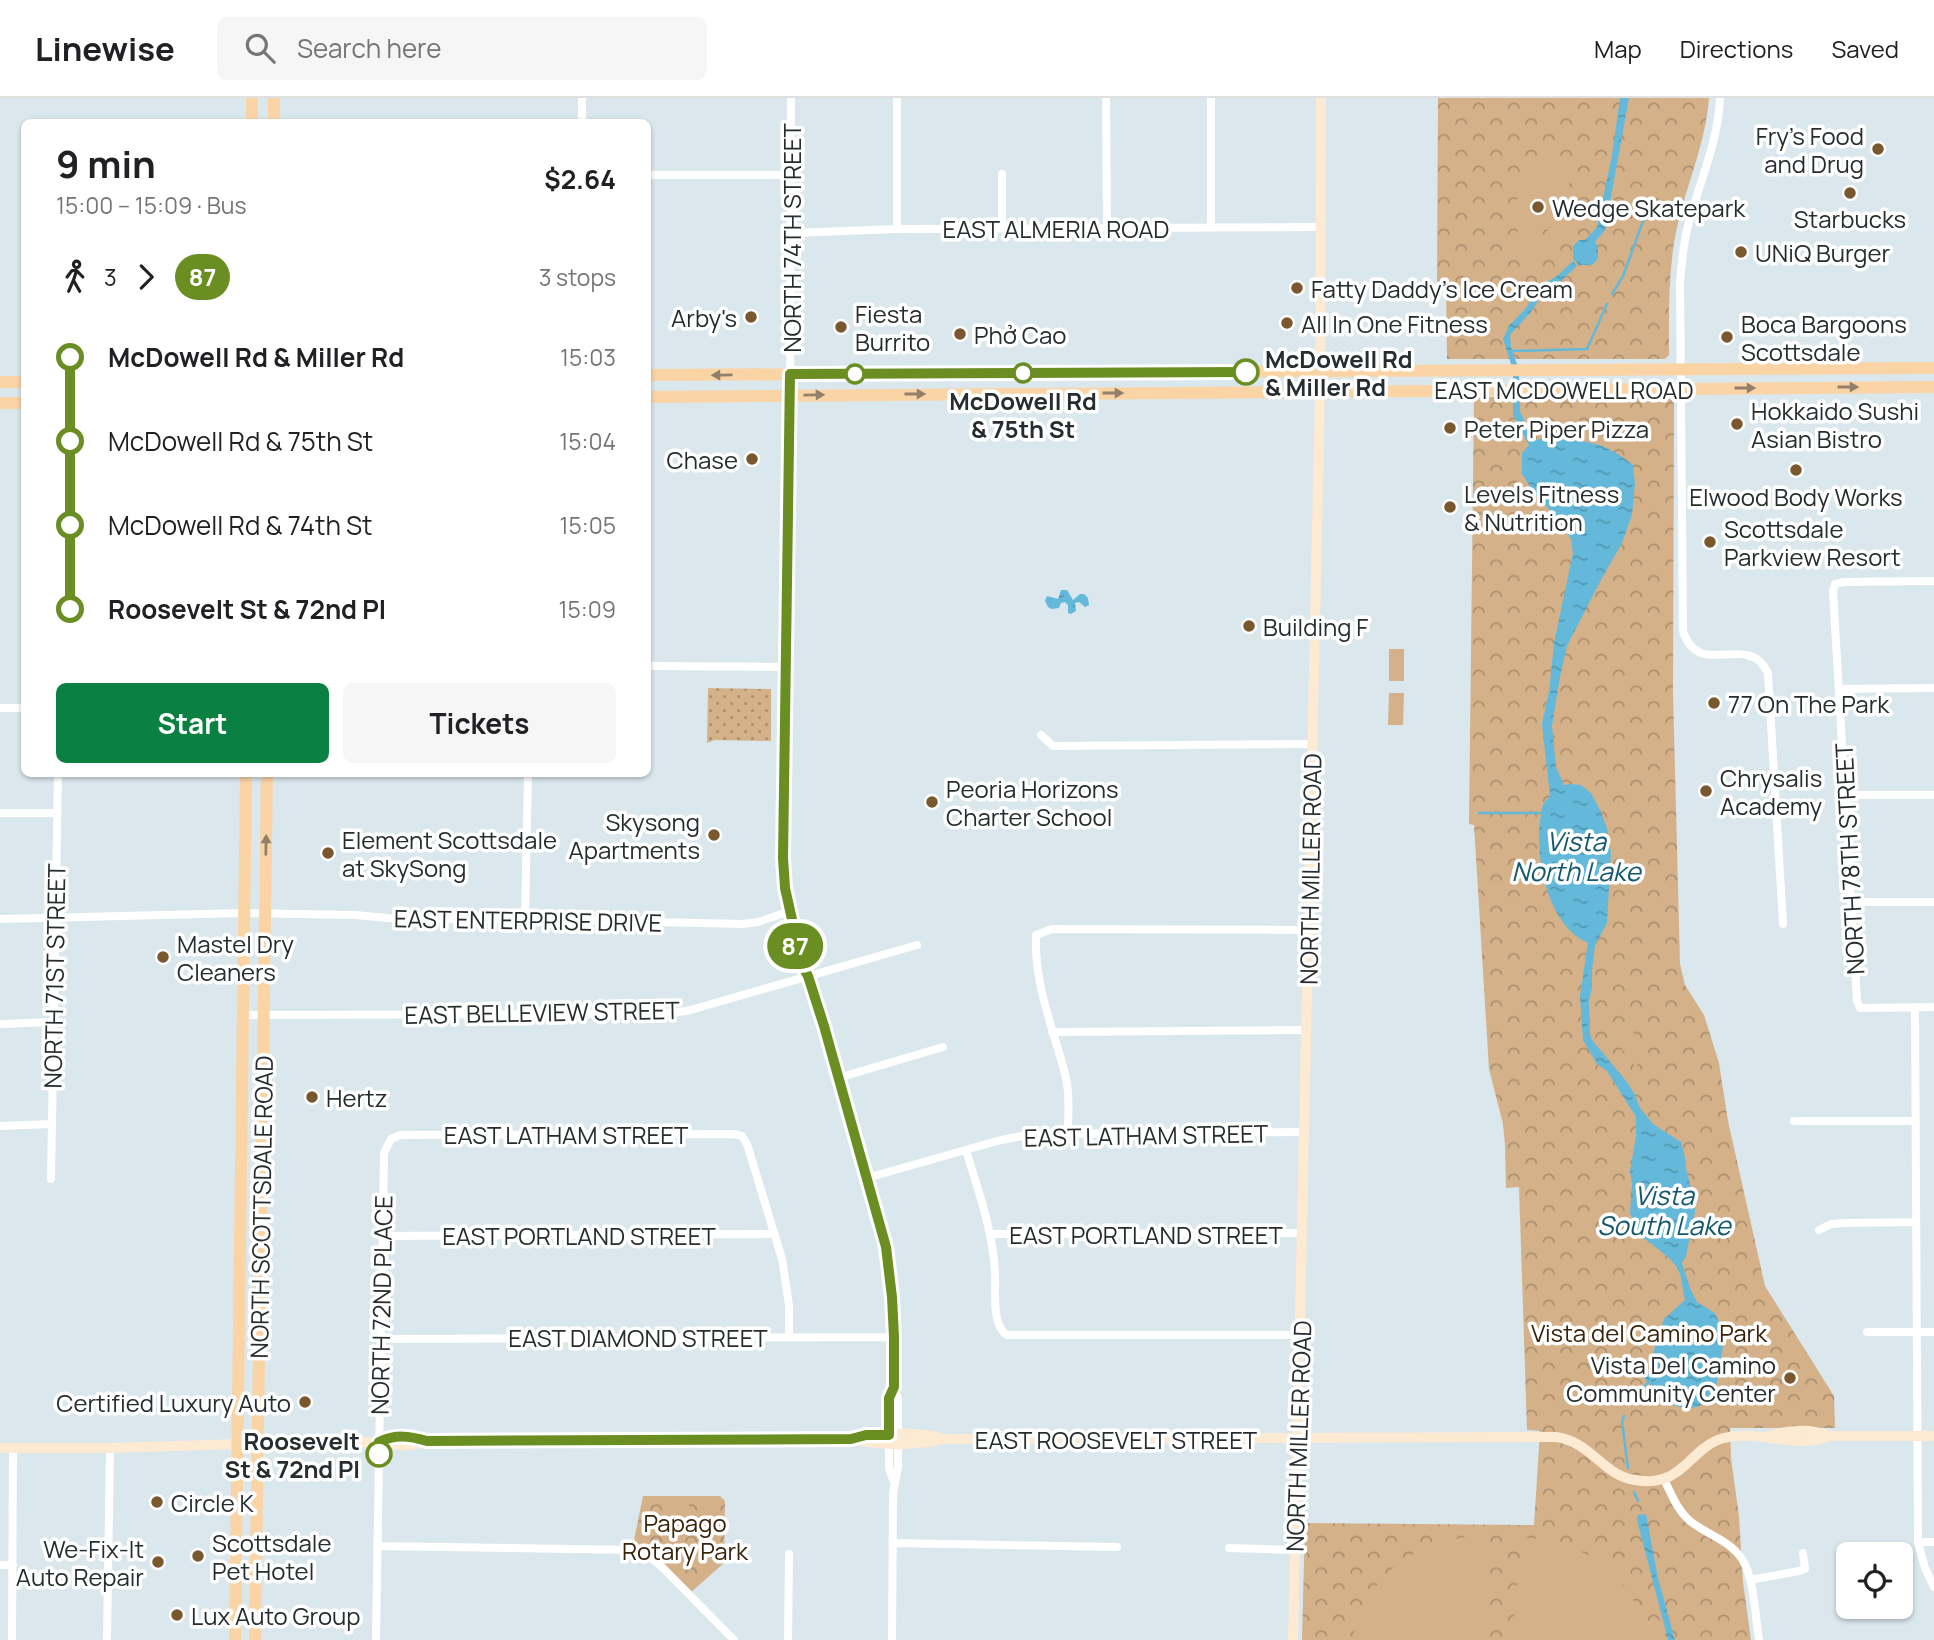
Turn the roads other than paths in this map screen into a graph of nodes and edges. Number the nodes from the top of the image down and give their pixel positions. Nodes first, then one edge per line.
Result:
1 (252, 98) edge
2 (274, 98) edge
3 (582, 98) edge
4 (791, 98) edge
5 (897, 98) edge
6 (1106, 98) edge
7 (1211, 98) edge
8 (1321, 98) edge
9 (1720, 98) edge
10 (252, 119) edge
11 (274, 119) edge
12 (582, 119) edge
13 (1002, 174) dead end
14 (651, 175) edge
15 (791, 175) junction
16 (1211, 227) junction
17 (1321, 227) junction
18 (1002, 228) junction
19 (1107, 228) junction
20 (897, 229) junction
21 (791, 233) junction
22 (1934, 369) edge
23 (1680, 370) junction
24 (1320, 371) junction
25 (790, 374) junction
26 (651, 375) edge
27 (5, 382) edge
28 (1934, 387) edge
29 (1681, 388) junction
30 (1320, 391) junction
31 (791, 396) junction
32 (651, 397) edge
33 (12, 403) edge
34 (1934, 581) edge
35 (651, 666) edge
36 (787, 667) junction
37 (1934, 688) edge
38 (1839, 689) junction
39 (0, 708) edge
40 (21, 708) edge
41 (1041, 735) dead end
42 (1313, 744) junction
43 (58, 777) edge
44 (246, 777) edge
45 (267, 777) edge
46 (528, 777) edge
47 (1845, 795) junction
48 (1934, 795) edge
49 (0, 813) edge
50 (57, 813) junction
51 (1852, 902) junction
52 (1934, 902) edge
53 (790, 911) junction
54 (244, 913) junction
55 (265, 913) junction
56 (56, 917) junction
57 (0, 919) edge
58 (525, 919) junction
59 (1783, 925) dead end
60 (1309, 930) junction
61 (917, 945) dead end
62 (808, 976) junction
63 (1934, 1007) edge
64 (1915, 1008) junction
65 (243, 1015) junction
66 (263, 1015) junction
67 (54, 1022) junction
68 (0, 1024) edge
69 (1307, 1030) junction
70 (1052, 1032) junction
71 (943, 1046) dead end
72 (838, 1078) junction
73 (1794, 1121) dead end
74 (1916, 1121) junction
75 (52, 1125) junction
76 (0, 1126) edge
77 (1068, 1132) junction
78 (1305, 1132) junction
79 (391, 1139) joint
80 (966, 1150) junction
81 (866, 1178) junction
82 (51, 1179) dead end
83 (1916, 1222) junction
84 (1819, 1230) dead end
85 (1303, 1233) junction
86 (774, 1234) junction
87 (990, 1234) junction
88 (384, 1236) junction
89 (1867, 1332) dead end
90 (1916, 1332) junction
91 (1934, 1332) edge
92 (1301, 1335) junction
93 (789, 1336) junction
94 (894, 1337) junction
95 (382, 1339) junction
96 (1917, 1436) junction
97 (1934, 1436) edge
98 (1297, 1438) junction
99 (893, 1439) junction
100 (379, 1442) junction
101 (258, 1443) junction
102 (238, 1444) junction
103 (0, 1448) edge
104 (13, 1448) junction
105 (110, 1448) junction
106 (1664, 1479) junction
107 (1918, 1542) junction
108 (1934, 1542) edge
109 (893, 1543) junction
110 (377, 1546) junction
111 (1117, 1547) dead end
112 (1229, 1548) dead end
113 (1294, 1550) junction
114 (1803, 1553) dead end
115 (789, 1554) dead end
116 (13, 1564) junction
117 (0, 1565) edge
118 (1750, 1580) junction
119 (1934, 1587) edge
120 (12, 1640) edge
121 (107, 1640) edge
122 (235, 1640) edge
123 (254, 1640) edge
124 (376, 1640) edge
125 (734, 1640) edge
126 (788, 1640) edge
127 (892, 1640) edge
128 (1293, 1640) edge
129 (1759, 1640) edge

1 - 10 main road
2 - 11 main road
3 - 12 street
4 - 15 street, NORTH 74TH STREET
5 - 20 street
6 - 19 street
7 - 16 street
8 - 17 street, NORTH MILLER ROAD
9 - 23 street
13 - 18 street
14 - 15 street
15 - 21 street, NORTH 74TH STREET
16 - 17 street, EAST ALMERIA ROAD
16 - 19 street, EAST ALMERIA ROAD
17 - 24 street, NORTH MILLER ROAD
18 - 19 street, EAST ALMERIA ROAD
18 - 20 street, EAST ALMERIA ROAD
20 - 21 street, EAST ALMERIA ROAD
21 - 25 street, NORTH 74TH STREET
22 - 23 main road, EAST MCDOWELL ROAD
23 - 24 main road, EAST MCDOWELL ROAD
23 - 29 street
24 - 25 main road, EAST MCDOWELL ROAD
24 - 30 street, NORTH MILLER ROAD
25 -> 26 main road, EAST MCDOWELL ROAD
25 - 31 street, NORTH 74TH STREET
27 - 33 main road
29 -> 28 main road, EAST MCDOWELL ROAD
29 - 30 main road, EAST MCDOWELL ROAD
29 - 59 street
31 -> 30 main road, EAST MCDOWELL ROAD
30 - 42 street, NORTH MILLER ROAD
31 - 32 main road, EAST MCDOWELL ROAD
31 - 36 street, NORTH 74TH STREET
34 - 38 street, NORTH 78TH STREET
35 - 36 street
36 - 53 street, NORTH 74TH STREET
37 - 38 street
38 - 47 street, NORTH 78TH STREET
39 - 40 street
41 - 42 street
42 - 60 street, NORTH MILLER ROAD
43 - 50 street, NORTH 71ST STREET
44 - 54 main road, NORTH SCOTTSDALE ROAD
55 -> 45 main road, NORTH SCOTTSDALE ROAD
46 - 58 street
47 - 48 street
47 - 51 street, NORTH 78TH STREET
49 - 50 street
50 - 56 street, NORTH 71ST STREET
51 - 52 street
51 - 64 street, NORTH 78TH STREET
53 - 58 street, EAST ENTERPRISE DRIVE
53 - 62 street, NORTH 74TH STREET
54 - 55 street
54 - 56 street
54 - 65 main road, NORTH SCOTTSDALE ROAD
55 - 58 street, EAST ENTERPRISE DRIVE
55 - 66 main road, NORTH SCOTTSDALE ROAD
56 - 57 street
56 - 67 street, NORTH 71ST STREET
60 - 69 street, NORTH MILLER ROAD
60 - 70 street
61 - 62 street, EAST BELLEVIEW STREET
62 - 66 street, EAST BELLEVIEW STREET
62 - 72 street, NORTH 74TH STREET
63 - 64 street
64 - 74 street
65 - 66 street, EAST BELLEVIEW STREET
65 - 102 main road, NORTH SCOTTSDALE ROAD
66 - 101 main road, NORTH SCOTTSDALE ROAD
67 - 68 street
67 - 75 street, NORTH 71ST STREET
69 - 70 street
69 - 78 street, NORTH MILLER ROAD
70 - 77 street
71 - 72 street
72 - 81 street, NORTH 74TH STREET
73 - 74 street
74 - 83 street
75 - 76 street
75 - 82 street, NORTH 71ST STREET
77 - 78 street, EAST LATHAM STREET
77 - 80 street, EAST LATHAM STREET
78 - 85 street, NORTH MILLER ROAD
79 - 86 street, EAST LATHAM STREET
79 - 88 street, NORTH 72ND PLACE
80 - 81 street, EAST LATHAM STREET
80 - 87 street
81 - 94 street, NORTH 74TH STREET
83 - 84 street
83 - 90 street
85 - 87 street, EAST PORTLAND STREET
85 - 92 street, NORTH MILLER ROAD
86 - 88 street, EAST PORTLAND STREET
86 - 93 street
87 - 92 street
88 - 95 street, NORTH 72ND PLACE
89 - 90 street
90 - 91 street
90 - 96 street
92 - 98 street, NORTH MILLER ROAD
93 - 94 street, EAST DIAMOND STREET
93 - 95 street, EAST DIAMOND STREET
94 - 99 street, NORTH 74TH STREET
95 - 100 street, NORTH 72ND PLACE
96 - 97 street
96 - 106 street
96 - 107 street
98 - 99 street, EAST ROOSEVELT STREET
98 - 106 street, EAST ROOSEVELT STREET
98 - 113 street, NORTH MILLER ROAD
99 - 100 street, EAST ROOSEVELT STREET
99 - 109 street, NORTH 74TH STREET
100 - 101 street, EAST ROOSEVELT STREET
100 - 110 street, NORTH 72ND PLACE
101 - 102 street, EAST ROOSEVELT STREET
101 - 123 main road, NORTH SCOTTSDALE ROAD
102 - 105 street, EAST ROOSEVELT STREET
102 - 122 main road, NORTH SCOTTSDALE ROAD
103 - 104 street, EAST ROOSEVELT STREET
104 - 105 street, EAST ROOSEVELT STREET
104 - 116 street
105 - 121 street
106 - 118 street
107 - 108 street
107 - 119 street
109 - 111 street
109 - 127 street, NORTH 74TH STREET
110 - 124 street, NORTH 72ND PLACE
110 - 125 street
112 - 113 street
113 - 128 street, NORTH MILLER ROAD
114 - 118 street
115 - 126 street
116 - 117 street
116 - 120 street
118 - 129 street

